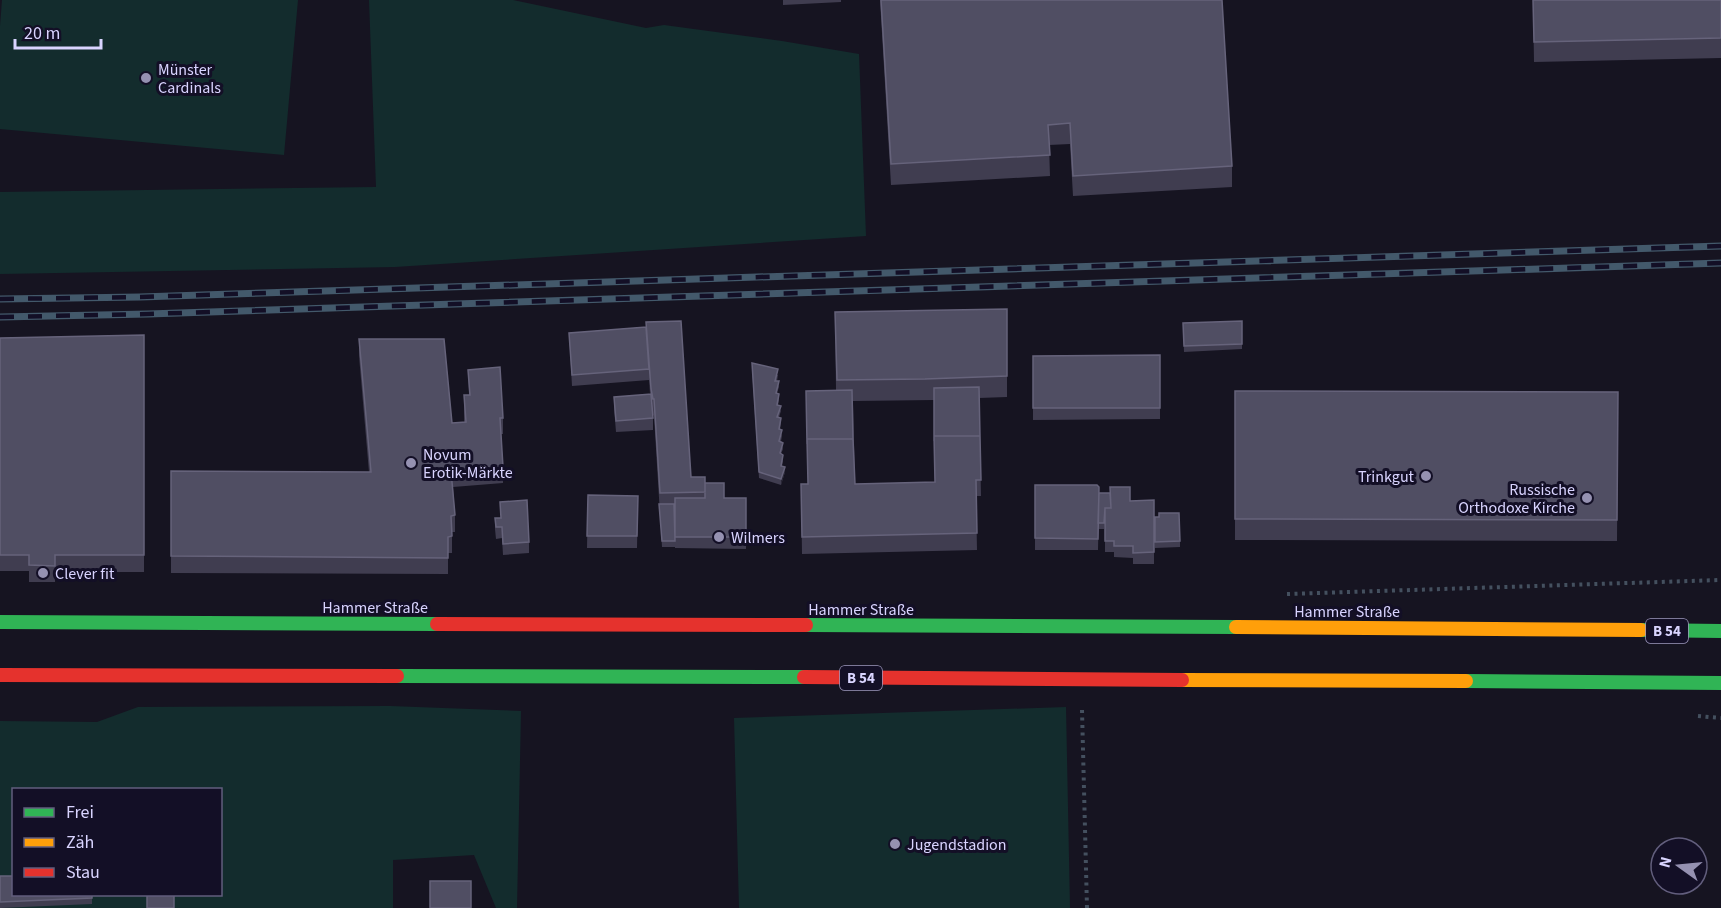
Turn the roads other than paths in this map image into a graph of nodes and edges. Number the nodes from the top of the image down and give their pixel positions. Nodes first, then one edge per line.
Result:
1 (0, 622) edge
2 (1721, 631) edge
3 (0, 675) edge
4 (1721, 683) edge

1 - 2 main road, Hammer Straße / B 54
3 - 4 main road, B 54

